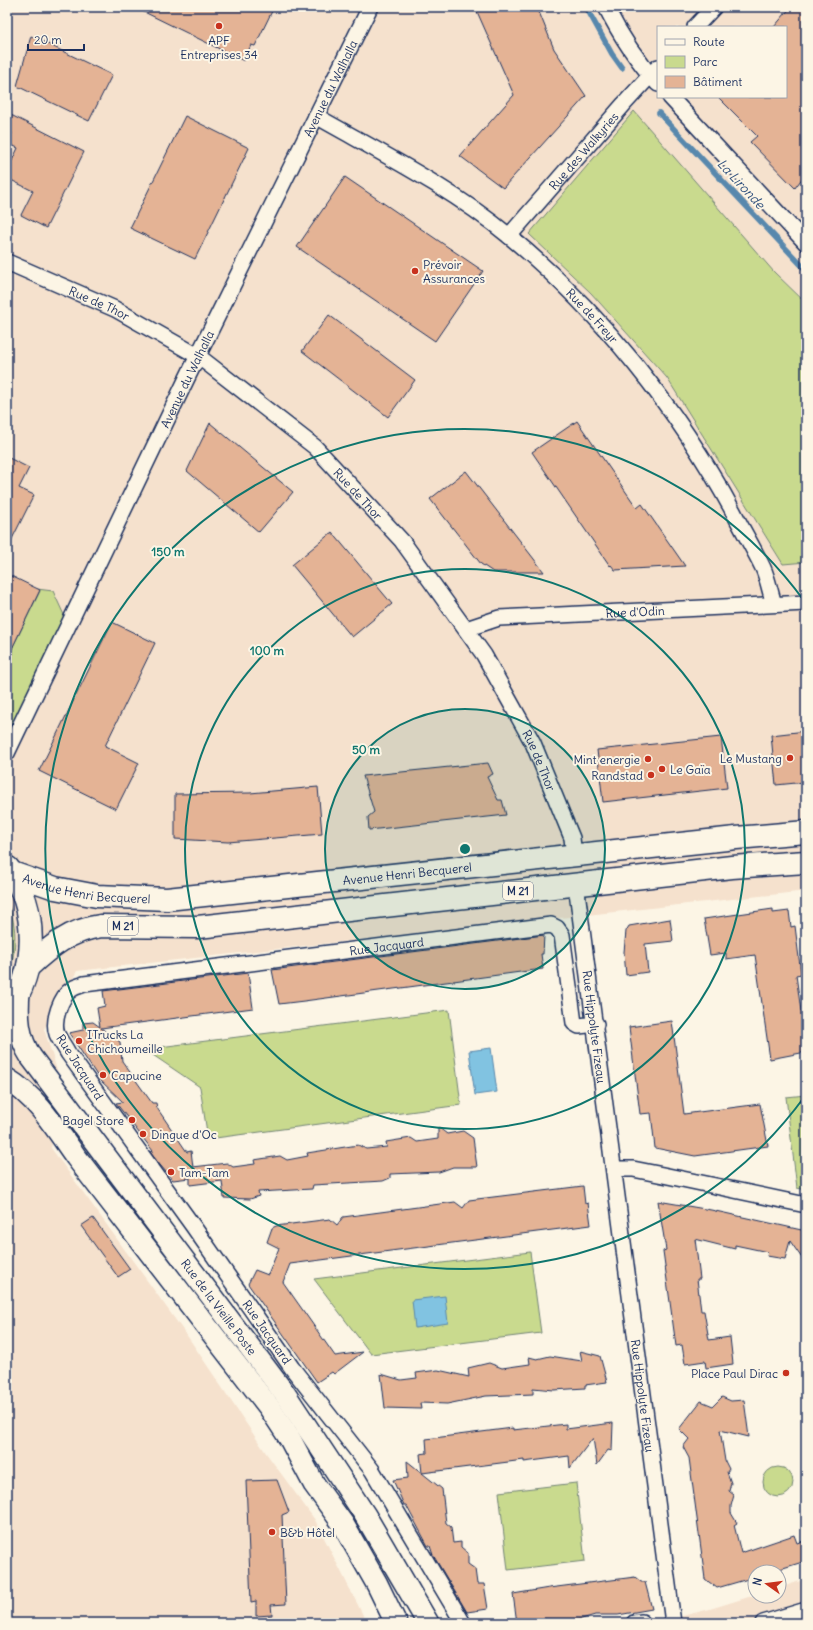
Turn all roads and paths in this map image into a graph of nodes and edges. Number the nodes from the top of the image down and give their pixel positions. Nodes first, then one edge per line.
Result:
1 (370, 7) edge
2 (606, 7) edge
3 (714, 7) edge
4 (696, 26) edge
5 (655, 76) edge
6 (671, 98) edge
7 (316, 116) junction
8 (509, 236) junction
9 (806, 243) edge
10 (7, 262) edge
11 (198, 356) junction
12 (806, 603) edge
13 (774, 604) junction
14 (466, 629) junction
15 (7, 753) edge
16 (806, 832) edge
17 (574, 856) junction
18 (806, 862) edge
19 (10, 870) edge
20 (576, 884) junction
21 (28, 967) junction
22 (19, 992) junction
23 (7, 1012) edge
24 (596, 1024) junction
25 (7, 1079) edge
26 (615, 1169) junction
27 (806, 1205) edge
28 (806, 1610) edge
29 (396, 1623) edge
30 (428, 1623) edge
31 (463, 1623) edge
32 (673, 1623) edge
33 (764, 1623) edge

1 - 7 street, Avenue du Walhalla
2 - 5 street
3 - 4 street
5 - 8 street, Rue des Walkyries
6 - 9 street
7 - 8 street, Rue de Freyr
7 - 11 street, Avenue du Walhalla
8 - 13 street, Rue de Freyr
10 - 11 street, Rue de Thor
11 - 14 street, Rue de Thor
11 - 15 street, Avenue du Walhalla
12 - 13 street, Rue d'Odin
13 - 14 street, Rue d'Odin
14 - 17 street, Rue de Thor
16 - 17 main road, Avenue Henri Becquerel
17 - 19 main road, Avenue Henri Becquerel
18 - 20 main road, M 21
19 - 21 main road
20 - 21 main road, M 21
20 - 24 street, Rue Hippolyte Fizeau
21 - 22 main road
22 - 23 main road
22 - 30 main road, Rue de la Vieille Poste
24 - 26 street, Rue Hippolyte Fizeau
24 - 31 street, Rue Jacquard
25 - 29 main road, Rue de la Vieille Poste
26 - 27 street
26 - 32 street, Rue Hippolyte Fizeau
28 - 33 street

